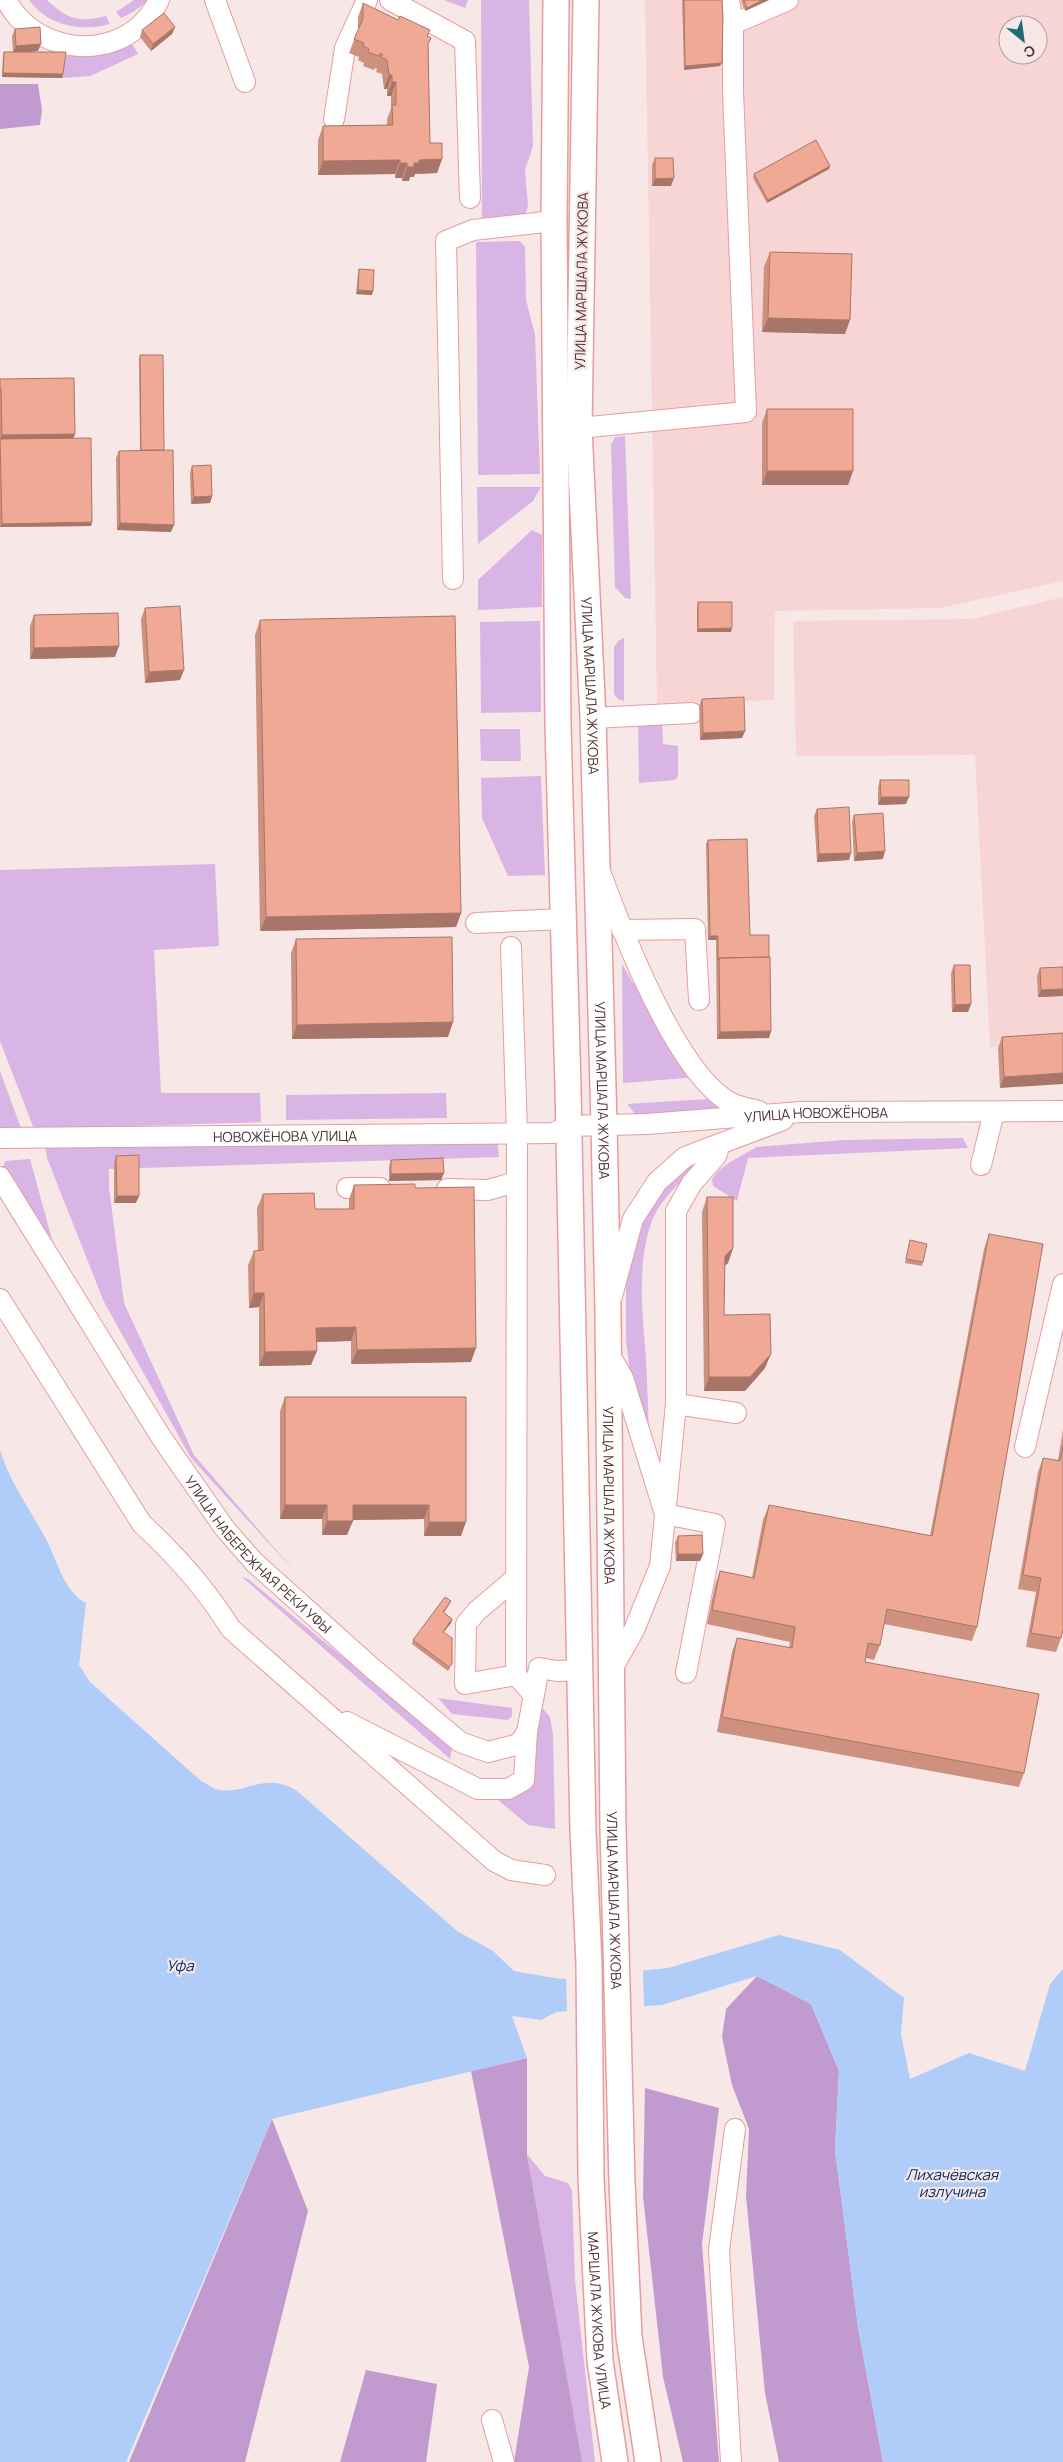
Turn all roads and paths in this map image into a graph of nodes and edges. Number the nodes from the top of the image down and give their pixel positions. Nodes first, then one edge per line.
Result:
1 (6, 0) edge
2 (159, 0) edge
3 (215, 0) edge
4 (367, 0) edge
5 (390, 0) edge
6 (556, 0) edge
7 (586, 0) edge
8 (729, 0) edge
9 (788, 0) edge
10 (733, 24) junction
11 (245, 82) dead end
12 (334, 119) dead end
13 (470, 198) dead end
14 (554, 221) junction
15 (579, 428) junction
16 (453, 579) dead end
17 (692, 714) dead end
18 (593, 718) junction
19 (597, 864) junction
20 (563, 919) junction
21 (476, 923) dead end
22 (622, 930) junction
23 (511, 947) dead end
24 (698, 1000) dead end
25 (1063, 1111) edge
26 (801, 1112) junction
27 (994, 1112) junction
28 (604, 1125) junction
29 (569, 1126) junction
30 (517, 1133) junction
31 (0, 1138) edge
32 (720, 1144) junction
33 (981, 1165) dead end
34 (0, 1177) edge
35 (516, 1182) junction
36 (348, 1188) dead end
37 (404, 1189) edge
38 (432, 1189) edge
39 (1063, 1284) edge
40 (0, 1299) edge
41 (608, 1312) junction
42 (608, 1352) junction
43 (676, 1404) junction
44 (736, 1413) dead end
45 (1025, 1447) dead end
46 (665, 1514) junction
47 (516, 1578) junction
48 (612, 1669) junction
49 (580, 1670) junction
50 (686, 1673) dead end
51 (516, 1675) junction
52 (533, 1694) junction
53 (320, 1709) junction
54 (527, 1732) junction
55 (545, 1875) dead end
56 (734, 2128) dead end
57 (591, 2178) joint
58 (622, 2182) joint
59 (492, 2420) dead end
60 (504, 2462) edge
61 (615, 2462) edge
62 (648, 2462) edge
63 (732, 2462) edge

1 - 2 street
3 - 11 street
4 - 12 street
5 - 13 street
6 - 14 main road, УЛИЦА МАРШАЛА ЖУКОВА
7 - 15 main road, УЛИЦА МАРШАЛА ЖУКОВА
8 - 10 street
9 - 10 street
10 - 15 street
14 - 16 street
14 - 20 main road, УЛИЦА МАРШАЛА ЖУКОВА
15 - 18 main road, УЛИЦА МАРШАЛА ЖУКОВА
17 - 18 street
18 - 19 main road, УЛИЦА МАРШАЛА ЖУКОВА
19 - 22 street
19 - 28 main road, УЛИЦА МАРШАЛА ЖУКОВА
20 - 21 street
20 - 29 main road, УЛИЦА МАРШАЛА ЖУКОВА
22 - 24 street
22 - 26 street
23 - 30 street
25 - 27 street, УЛИЦА НОВОЖЁНОВА
26 - 27 street, УЛИЦА НОВОЖЁНОВА
26 - 28 street, УЛИЦА НОВОЖЁНОВА
26 - 32 street
27 - 33 street
28 - 29 street, УЛИЦА НОВОЖЁНОВА
28 - 41 main road, УЛИЦА МАРШАЛА ЖУКОВА
29 - 30 street, НОВОЖЁНОВА УЛИЦА
29 - 49 main road, УЛИЦА МАРШАЛА ЖУКОВА
30 - 31 street, НОВОЖЁНОВА УЛИЦА
30 - 35 street
32 - 41 street
32 - 43 street
34 - 54 street, УЛИЦА НАБЕРЕЖНАЯ РЕКИ УФЫ
35 - 38 street
35 - 47 street
36 - 37 street
39 - 45 street
40 - 53 street
41 - 42 main road, УЛИЦА МАРШАЛА ЖУКОВА
42 - 46 street
42 - 48 main road, УЛИЦА МАРШАЛА ЖУКОВА
43 - 44 street
43 - 46 street
46 - 48 street
46 - 50 street
47 - 51 street
47 - 51 street
48 - 58 main road, УЛИЦА МАРШАЛА ЖУКОВА
49 - 52 street
49 - 57 main road, УЛИЦА МАРШАЛА ЖУКОВА
51 - 52 street
52 - 54 street
53 - 54 street
53 - 55 street
56 - 63 street
57 - 61 main road, МАРШАЛА ЖУКОВА УЛИЦА
58 - 62 main road, МАРШАЛА ЖУКОВА УЛИЦА
59 - 60 street

